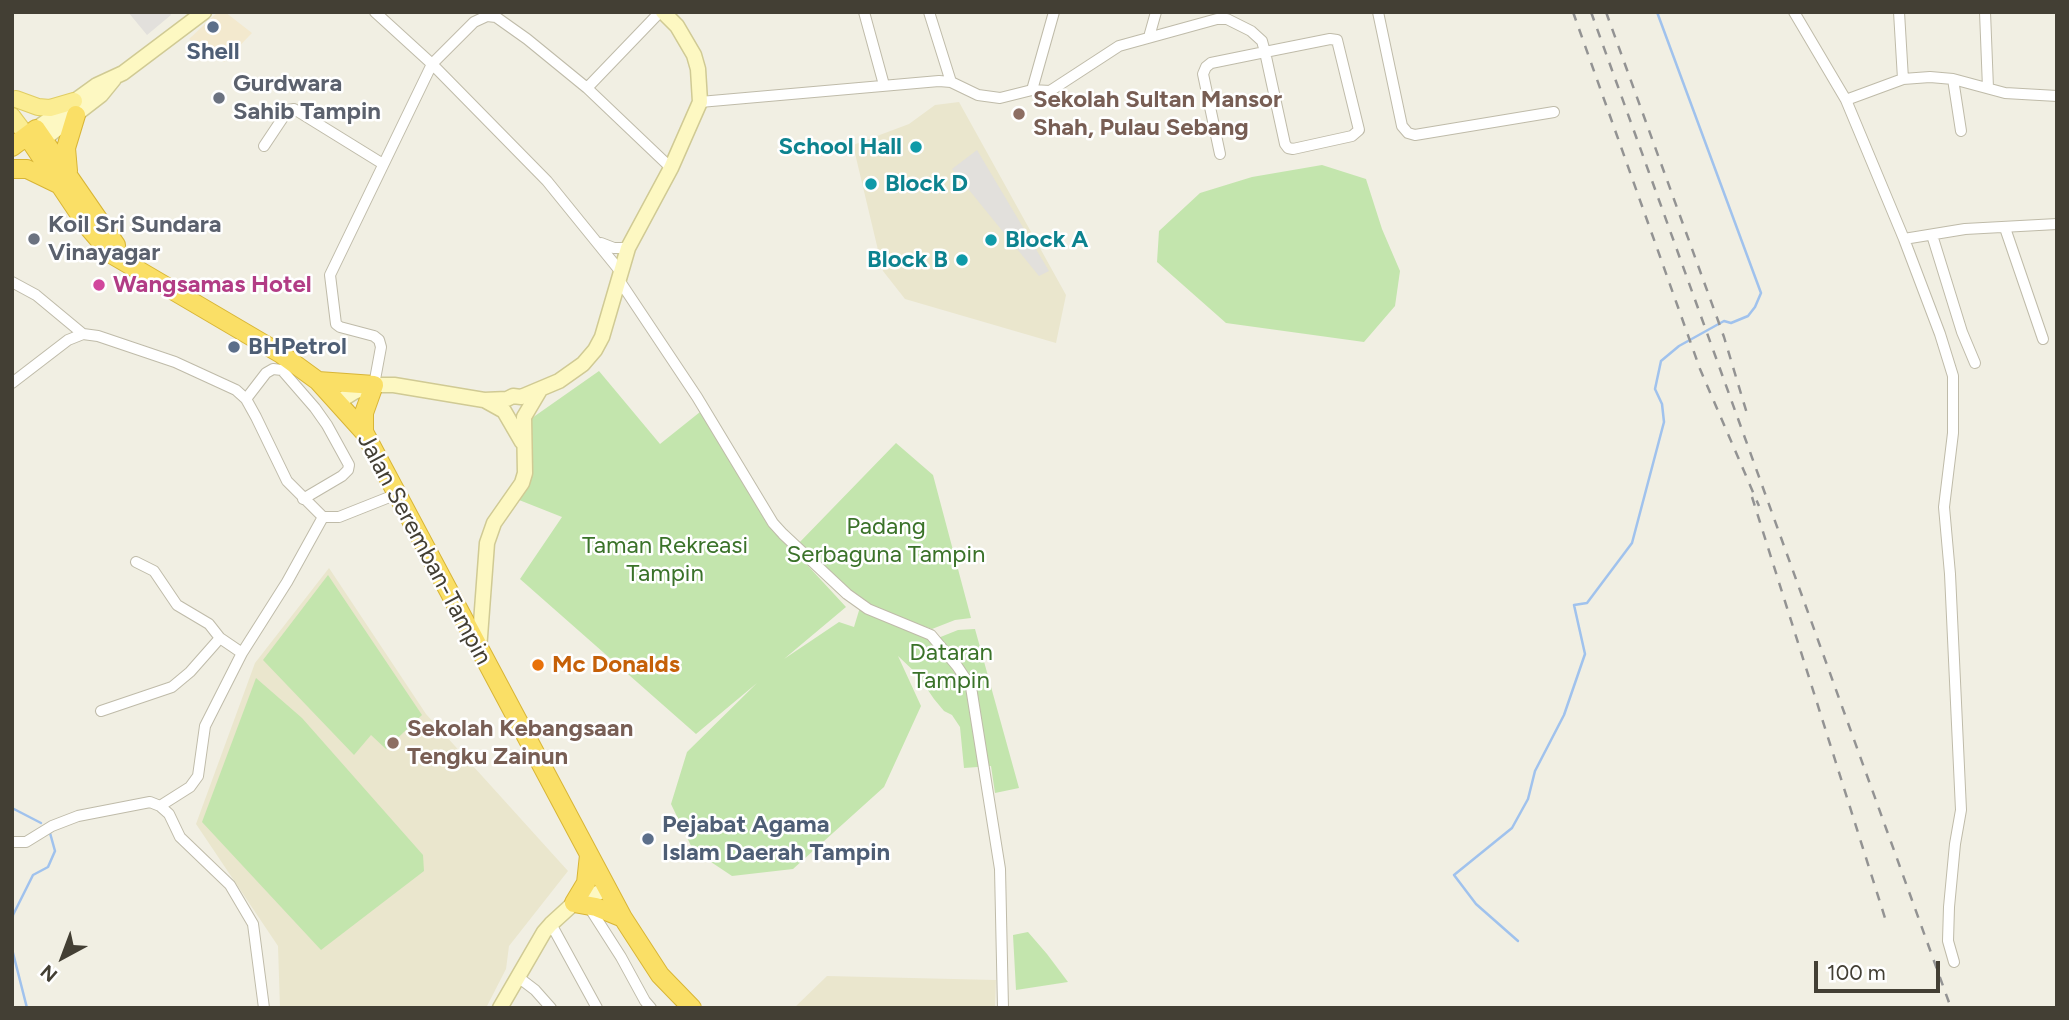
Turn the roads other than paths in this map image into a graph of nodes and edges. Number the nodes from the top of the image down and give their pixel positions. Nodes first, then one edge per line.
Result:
1 (204, 12) edge
2 (375, 12) edge
3 (662, 12) edge
4 (864, 12) edge
5 (929, 12) edge
6 (1054, 12) edge
7 (1156, 12) edge
8 (1378, 12) edge
9 (1794, 12) edge
10 (1899, 12) edge
11 (1984, 12) edge
12 (1228, 15) edge
13 (1149, 37) junction
14 (1265, 52) junction
15 (432, 64) junction
16 (1903, 79) junction
17 (1953, 79) junction
18 (951, 82) junction
19 (884, 85) junction
20 (587, 88) junction
21 (1988, 88) junction
22 (1031, 90) junction
23 (2057, 96) edge
24 (14, 97) edge
25 (1846, 100) junction
26 (700, 102) junction
27 (75, 108) junction
28 (1554, 112) dead end
29 (12, 116) edge
30 (1961, 131) dead end
31 (31, 140) edge
32 (264, 146) dead end
33 (1220, 155) dead end
34 (12, 163) edge
35 (383, 164) junction
36 (671, 168) junction
37 (12, 169) edge
38 (65, 181) junction
39 (2057, 224) edge
40 (2005, 228) junction
41 (1932, 235) junction
42 (1904, 239) junction
43 (597, 242) junction
44 (628, 248) junction
45 (620, 275) junction
46 (12, 282) edge
47 (83, 334) junction
48 (2043, 339) dead end
49 (1975, 363) dead end
50 (318, 381) junction
51 (12, 383) edge
52 (374, 384) junction
53 (246, 399) junction
54 (338, 402) junction
55 (516, 409) junction
56 (321, 416) junction
57 (364, 432) junction
58 (397, 494) junction
59 (303, 499) junction
60 (323, 517) junction
61 (136, 562) dead end
62 (220, 638) junction
63 (479, 650) junction
64 (242, 653) junction
65 (101, 710) dead end
66 (160, 806) junction
67 (12, 842) edge
68 (589, 855) junction
69 (605, 885) junction
70 (582, 901) junction
71 (623, 918) junction
72 (551, 924) junction
73 (1954, 962) dead end
74 (518, 977) junction
75 (646, 1006) edge
76 (264, 1008) edge
77 (500, 1008) edge
78 (551, 1008) edge
79 (597, 1008) edge
80 (692, 1008) edge
81 (1003, 1008) edge

1 - 27 street
2 - 15 street
3 - 20 street
3 - 26 street
4 - 19 street
5 - 18 street
6 - 22 street
7 - 13 street
8 - 28 street
9 - 25 street
10 - 16 street
11 - 21 street
12 - 13 street
12 - 14 street
13 - 22 street
14 - 14 street
14 - 33 street
15 - 20 street
15 - 35 street
15 - 43 street
16 - 17 street
16 - 25 street
17 - 21 street
17 - 30 street
18 - 19 street
18 - 22 street
19 - 26 street
20 - 36 street
21 - 23 street
24 - 27 main road
24 - 31 main road
25 - 42 street
26 - 36 street
27 - 31 street
27 - 38 highway
29 - 31 main road
31 - 34 highway
31 - 38 highway, Jalan Seremban-Tampin
32 - 35 street
35 - 52 street
36 - 44 street
37 - 38 highway
38 - 50 highway, Jalan Seremban-Tampin
39 - 40 street
40 - 41 street
40 - 48 street
41 - 42 street
41 - 49 street
42 - 73 street
43 - 44 street
43 - 45 street
44 - 45 street
45 - 55 street
45 - 81 street
46 - 47 street
47 - 51 street
47 - 53 street
50 - 52 highway
50 - 54 highway, Jalan Seremban-Tampin
52 - 54 street
52 - 55 street
52 - 57 highway
53 - 56 street
53 - 59 street
54 - 56 street
54 - 57 highway, Jalan Seremban-Tampin
55 - 63 street
56 - 59 street
57 - 58 highway, Jalan Seremban-Tampin
58 - 60 street
58 - 63 highway, Jalan Seremban-Tampin
59 - 60 street
60 - 64 street
61 - 62 street
62 - 64 street
62 - 65 street
63 - 68 highway, Jalan Seremban-Tampin
64 - 66 street
66 - 67 street
66 - 76 street
68 - 69 highway, Jalan Seremban-Tampin
68 - 70 highway
69 - 70 street
69 - 71 highway, Jalan Seremban-Tampin
70 - 71 highway
70 - 72 street
70 - 75 street
71 - 80 highway, Jalan Seremban-Tampin
72 - 74 street
72 - 79 street
74 - 77 street
74 - 78 street

